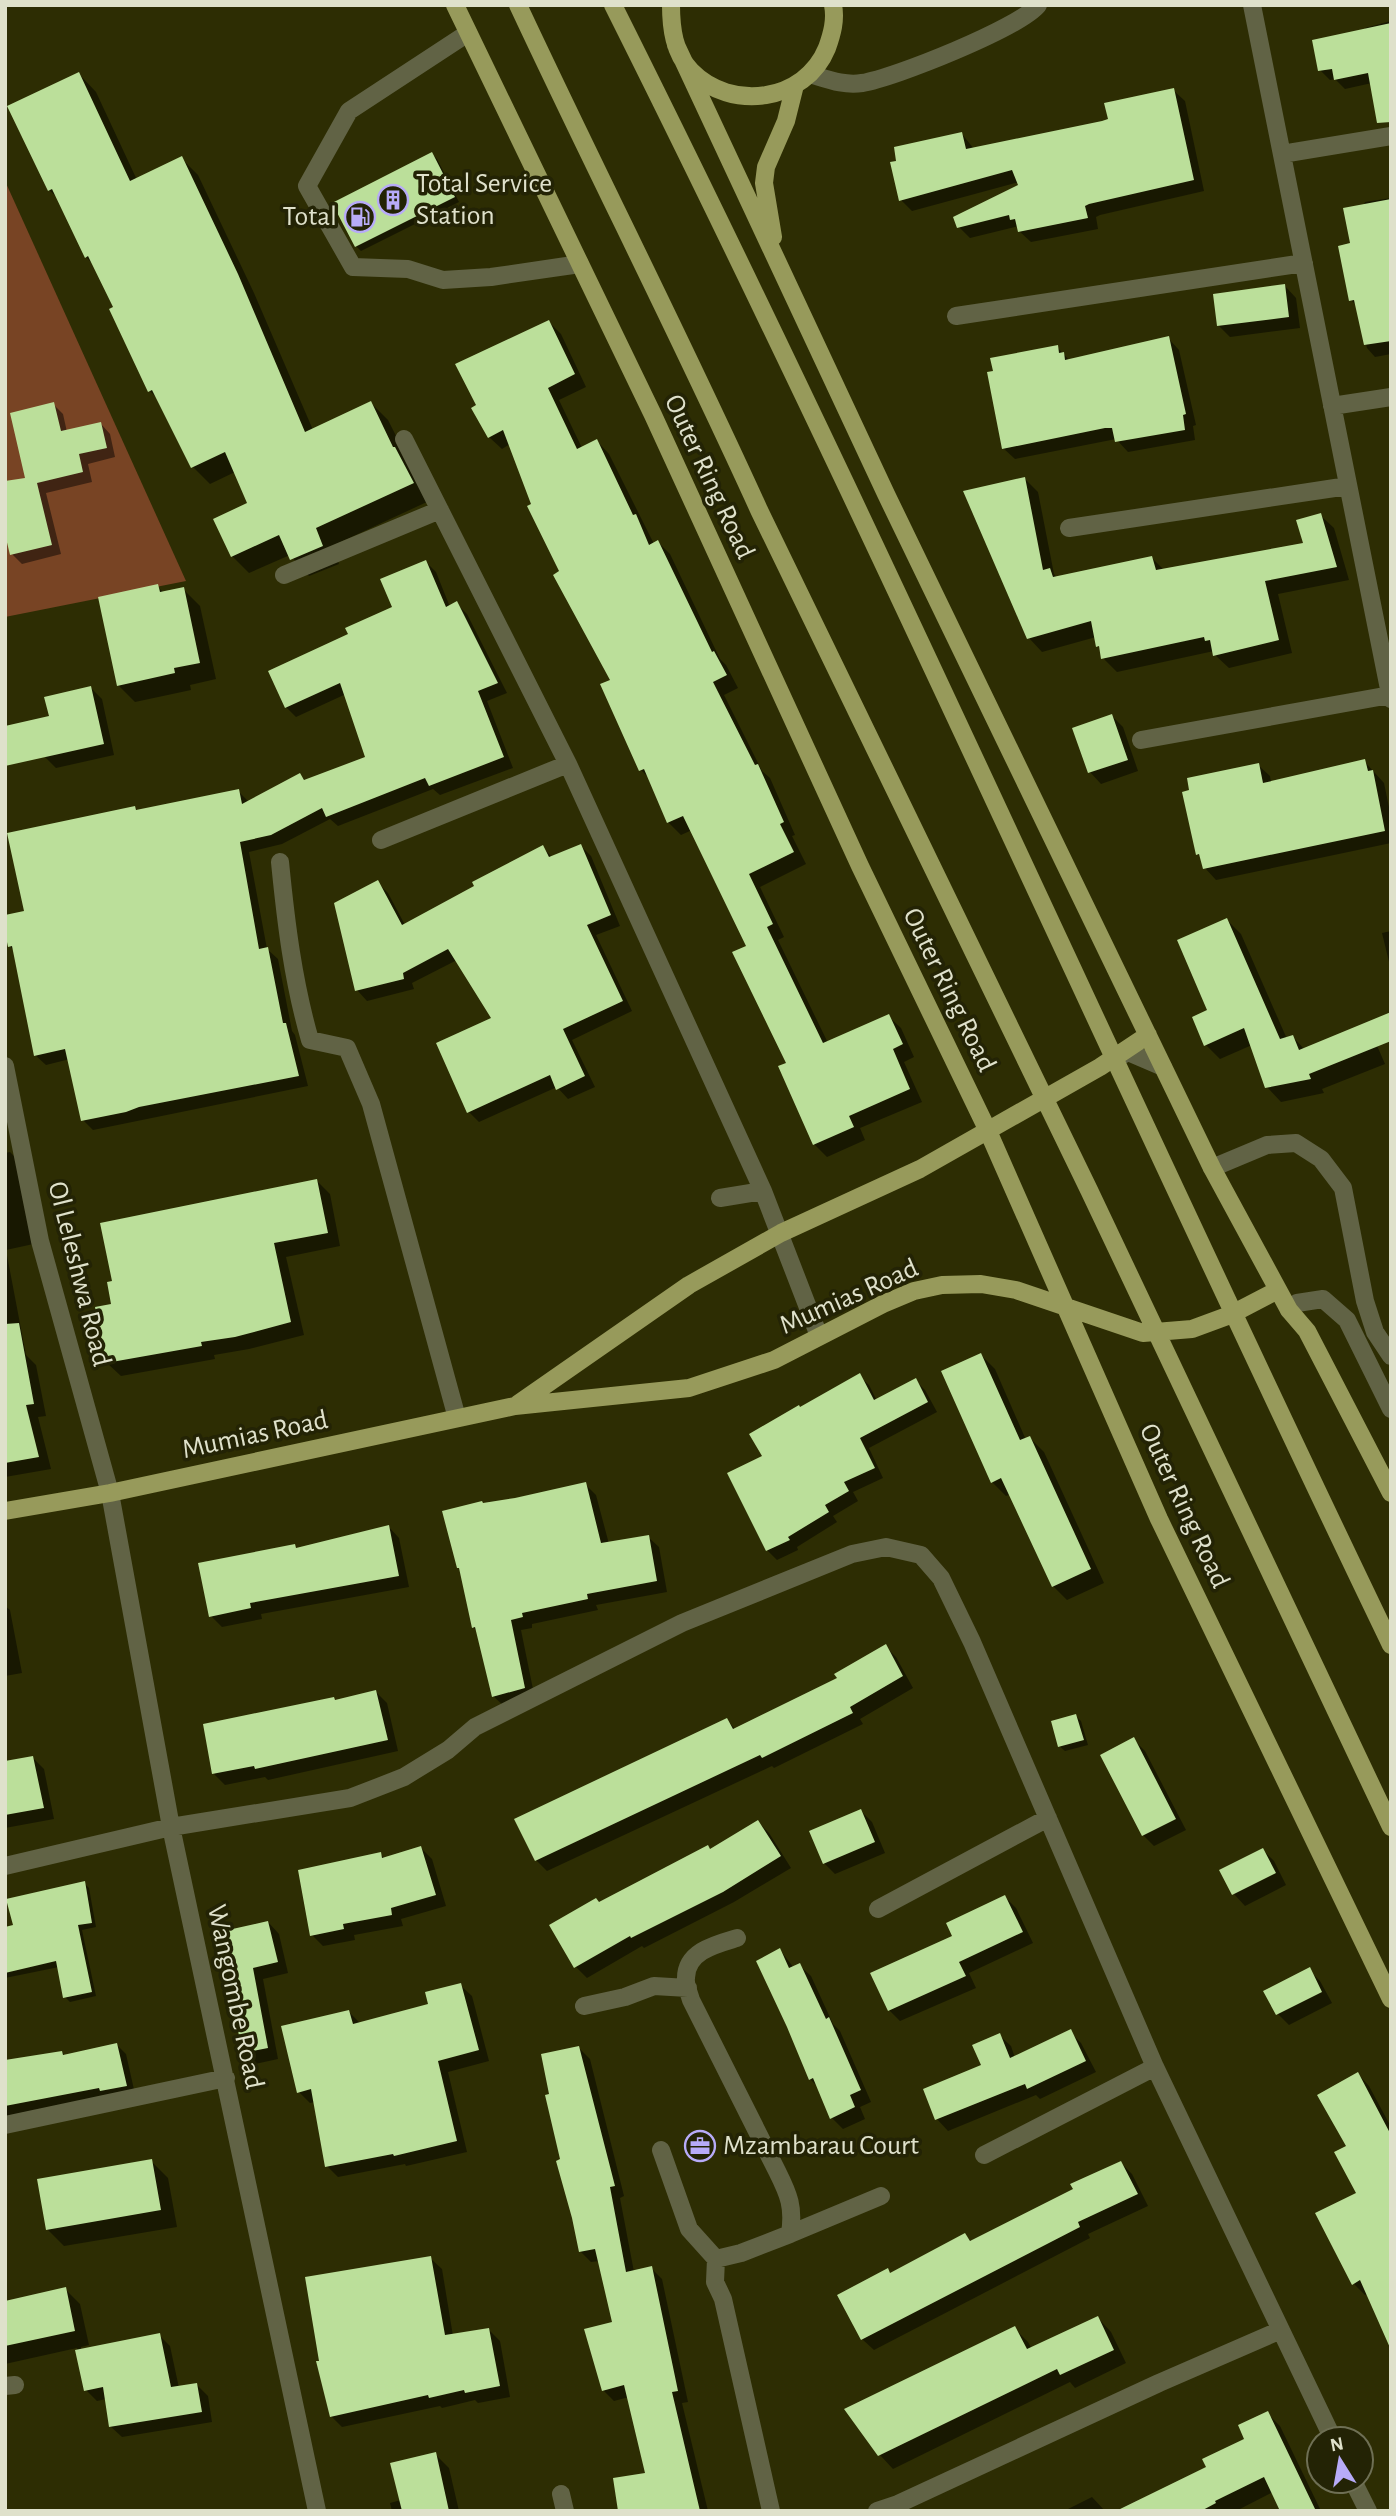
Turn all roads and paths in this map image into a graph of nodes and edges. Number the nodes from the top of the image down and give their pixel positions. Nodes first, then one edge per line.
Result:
1 (455, 5) edge
2 (518, 5) edge
3 (613, 5) edge
4 (671, 5) edge
5 (833, 5) edge
6 (1038, 5) edge
7 (1252, 5) edge
8 (468, 33) junction
9 (676, 45) junction
10 (810, 74) junction
11 (795, 85) junction
12 (1391, 136) edge
13 (1282, 154) junction
14 (1304, 263) junction
15 (580, 264) junction
16 (778, 264) junction
17 (956, 316) dead end
18 (1391, 397) edge
19 (1332, 406) junction
20 (404, 439) dead end
21 (1348, 486) junction
22 (440, 510) junction
23 (1069, 528) dead end
24 (284, 575) dead end
25 (1388, 666) edge
26 (1390, 697) edge
27 (1141, 740) dead end
28 (568, 764) junction
29 (381, 840) dead end
30 (280, 862) dead end
31 (1148, 1035) junction
32 (5, 1066) edge
33 (1164, 1067) junction
34 (1100, 1068) junction
35 (988, 1131) junction
36 (1212, 1168) junction
37 (763, 1191) junction
38 (720, 1198) dead end
39 (781, 1233) junction
40 (1278, 1290) junction
41 (1066, 1307) junction
42 (1289, 1310) junction
43 (819, 1336) junction
44 (1390, 1353) edge
45 (515, 1406) junction
46 (1391, 1409) edge
47 (457, 1418) junction
48 (110, 1493) junction
49 (1391, 1493) edge
50 (5, 1511) edge
51 (1391, 1645) edge
52 (1048, 1818) junction
53 (171, 1826) junction
54 (1391, 1827) edge
55 (5, 1867) edge
56 (878, 1909) dead end
57 (737, 1938) dead end
58 (688, 1988) junction
59 (1391, 1999) edge
60 (584, 2006) dead end
61 (1155, 2067) junction
62 (226, 2078) junction
63 (5, 2125) edge
64 (661, 2150) dead end
65 (984, 2155) dead end
66 (881, 2196) dead end
67 (790, 2234) junction
68 (716, 2259) junction
69 (1281, 2330) junction
70 (1327, 2425) edge
71 (1360, 2495) edge
72 (317, 2511) edge
73 (771, 2511) edge
74 (877, 2511) edge
75 (1368, 2511) edge

1 - 8 main road, Outer Ring Road
2 - 54 main road, Outer Ring Road
3 - 51 main road
4 - 9 main road
5 - 10 main road
6 - 10 street
7 - 13 street
8 - 15 main road, Outer Ring Road
8 - 15 street
9 - 11 main road
9 - 16 main road
10 - 11 main road
11 - 16 main road
12 - 13 street
13 - 14 street
14 - 17 street
14 - 19 street
15 - 35 main road, Outer Ring Road
16 - 31 main road
18 - 19 street
19 - 21 street
20 - 22 street
21 - 23 street
21 - 25 street
22 - 24 street
22 - 28 street
25 - 26 street
26 - 27 street
28 - 29 street
28 - 37 street
30 - 47 street
31 - 33 main road
31 - 34 main road, Mumias Road
32 - 48 street, Ol Leleshwa Road
33 - 34 street
33 - 36 main road
34 - 35 main road, Mumias Road
35 - 39 main road, Mumias Road
35 - 41 main road, Outer Ring Road
36 - 40 main road
36 - 44 street
37 - 38 street
37 - 39 street
39 - 43 street
39 - 45 main road, Mumias Road
40 - 41 main road, Mumias Road
40 - 42 main road
41 - 43 main road, Mumias Road
41 - 59 main road, Outer Ring Road
42 - 46 street
42 - 49 main road
43 - 45 main road, Mumias Road
45 - 47 main road, Mumias Road
47 - 48 main road, Mumias Road
48 - 50 main road, Mumias Road
48 - 53 street, Wangombe Road
52 - 53 street
52 - 56 street
52 - 61 street
53 - 55 street
53 - 62 street, Wangombe Road
57 - 58 street
58 - 60 street
58 - 67 street
61 - 65 street
61 - 69 street
62 - 63 street
62 - 72 street, Wangombe Road
64 - 68 street
66 - 67 street
67 - 68 street
68 - 73 street
69 - 70 street
69 - 74 street
71 - 75 street

